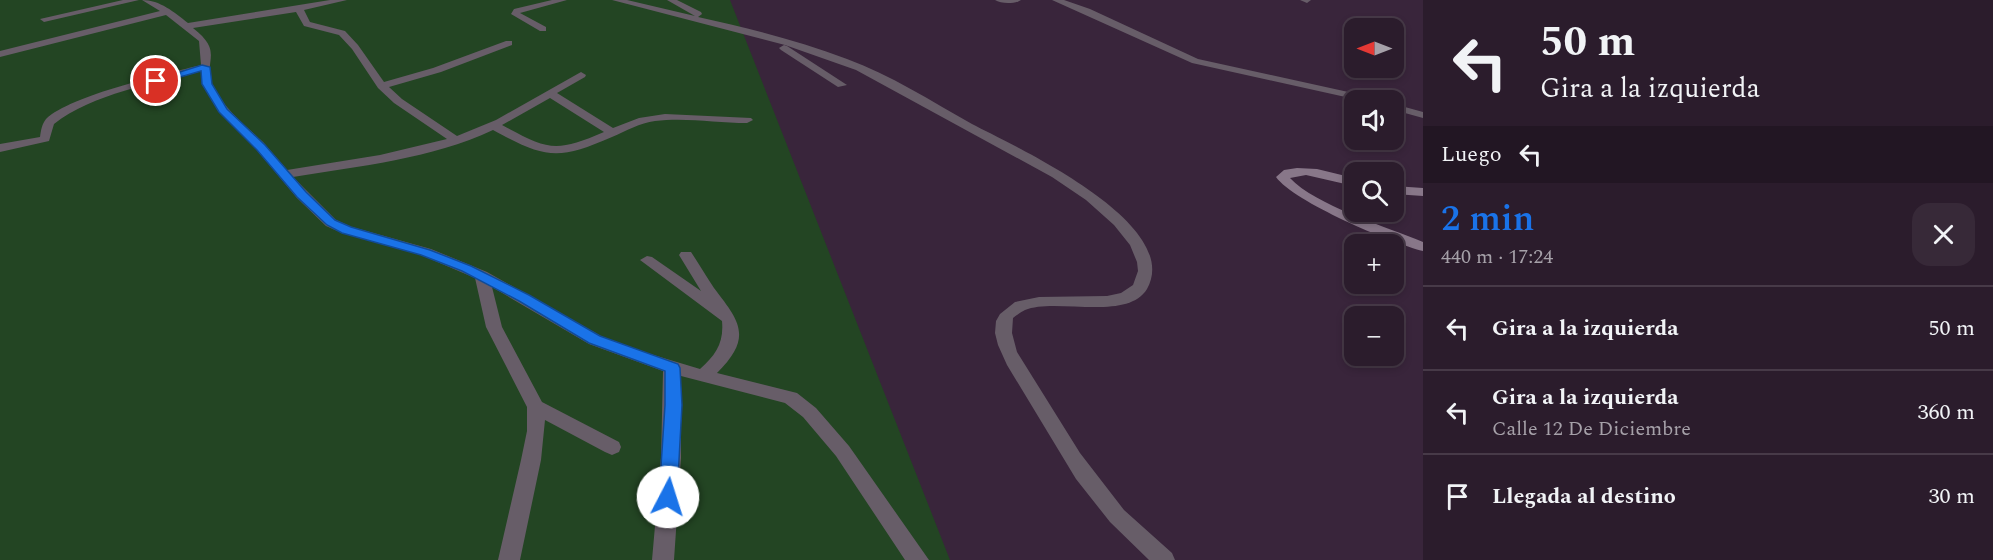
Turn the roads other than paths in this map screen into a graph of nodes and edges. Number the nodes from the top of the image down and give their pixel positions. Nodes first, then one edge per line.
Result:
1 (135, 0) edge
2 (146, 0) edge
3 (343, 0) edge
4 (563, 0) edge
5 (616, 0) edge
6 (671, 0) edge
7 (999, 0) edge
8 (1017, 0) edge
9 (1056, 0) edge
10 (273, 2) dead end
11 (299, 9) junction
12 (287, 11) junction
13 (168, 12) junction
14 (44, 19) dead end
15 (720, 24) junction
16 (187, 26) junction
17 (543, 29) dead end
18 (765, 36) junction
19 (508, 43) dead end
20 (0, 54) edge
21 (205, 67) junction
22 (581, 75) dead end
23 (842, 85) dead end
24 (382, 86) junction
25 (549, 93) junction
26 (1344, 94) edge
27 (1404, 110) edge
28 (1423, 115) edge
29 (747, 120) dead end
30 (492, 125) junction
31 (612, 132) junction
32 (456, 140) junction
33 (0, 148) edge
34 (286, 174) junction
35 (1344, 180) edge
36 (1404, 191) edge
37 (1423, 192) edge
38 (1344, 214) edge
39 (1364, 222) edge
40 (1423, 247) edge
41 (686, 255) dead end
42 (647, 260) dead end
43 (482, 275) junction
44 (730, 320) junction
45 (672, 368) junction
46 (704, 375) junction
47 (536, 407) junction
48 (612, 447) dead end
49 (509, 560) edge
50 (663, 560) edge
51 (918, 560) edge
52 (1164, 560) edge

1 - 14 street
2 - 13 street
3 - 11 street
4 - 17 street
5 - 15 street
6 - 15 street
7 - 8 street
9 - 26 street
10 - 12 street
11 - 12 street
11 - 24 street
12 - 16 street
13 - 16 street
13 - 20 street
15 - 18 street
16 - 21 street
18 - 23 street
18 - 52 street
19 - 24 street
21 - 33 street
21 - 34 street
22 - 25 street
24 - 32 street
25 - 30 street
25 - 31 street
27 - 28 street
29 - 31 street
30 - 31 street
30 - 32 street
32 - 34 street
34 - 43 street
35 - 38 street
36 - 37 street
39 - 40 street
41 - 44 street
42 - 44 street
43 - 45 street
43 - 47 street
44 - 46 street
45 - 46 street
45 - 50 street
46 - 51 street
47 - 48 street
47 - 49 street

